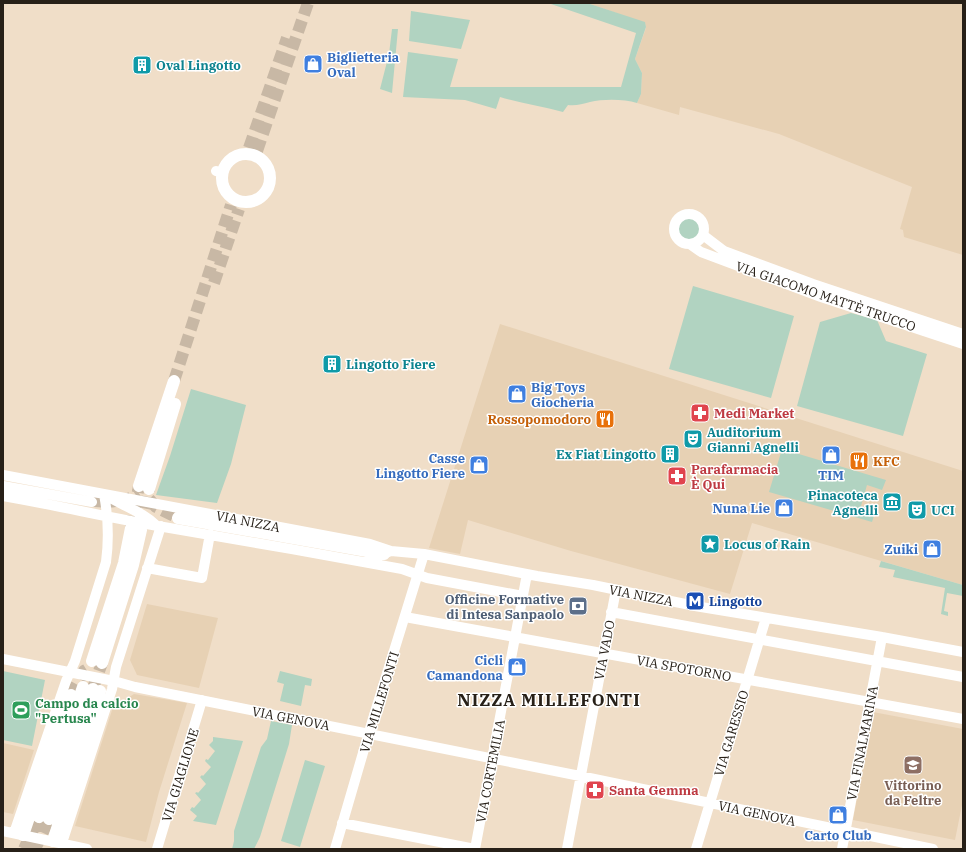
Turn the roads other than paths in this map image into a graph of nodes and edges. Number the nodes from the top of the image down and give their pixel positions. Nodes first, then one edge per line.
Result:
1 (236, 204) joint
2 (704, 235) junction
3 (691, 244) junction
4 (963, 334) edge
5 (963, 344) edge
6 (178, 382) tunnel mouth
7 (3, 475) edge
8 (3, 486) edge
9 (144, 487) tunnel mouth
10 (104, 494) junction
11 (3, 496) edge
12 (92, 502) tunnel mouth
13 (107, 516) junction
14 (178, 518) tunnel mouth
15 (159, 526) junction
16 (136, 529) tunnel mouth
17 (210, 534) junction
18 (387, 552) junction
19 (424, 554) junction
20 (365, 562) junction
21 (147, 568) junction
22 (527, 574) junction
23 (418, 575) junction
24 (615, 595) dead end
25 (523, 596) junction
26 (611, 612) junction
27 (405, 617) junction
28 (766, 618) junction
29 (515, 637) junction
30 (882, 637) junction
31 (760, 639) junction
32 (963, 652) edge
33 (603, 653) junction
34 (3, 659) edge
35 (97, 662) tunnel mouth
36 (877, 662) junction
37 (70, 673) junction
38 (963, 677) edge
39 (748, 680) junction
40 (114, 681) junction
41 (72, 695) tunnel mouth
42 (202, 700) junction
43 (870, 702) junction
44 (963, 719) edge
45 (369, 734) junction
46 (492, 759) junction
47 (580, 776) junction
48 (710, 804) junction
49 (44, 818) tunnel mouth
50 (342, 823) junction
51 (3, 831) edge
52 (845, 831) junction
53 (19, 834) junction
54 (57, 842) junction
55 (88, 849) edge
56 (157, 849) edge
57 (335, 849) edge
58 (475, 849) edge
59 (567, 849) edge
60 (696, 849) edge
61 (842, 849) edge
62 (933, 849) edge

1 - 1 main road
2 - 3 street
2 - 3 street
2 - 4 street, VIA GIACOMO MATTÈ TRUCCO
3 - 5 street, VIA GIACOMO MATTÈ TRUCCO
6 - 9 main road
7 - 10 street, VIA NIZZA
8 - 12 street
10 - 13 street
10 - 15 street, VIA NIZZA
10 - 18 street, VIA NIZZA
11 - 13 street, VIA NIZZA
13 - 15 street, VIA NIZZA
13 - 37 street
14 - 18 main road
15 - 17 street, VIA NIZZA
15 - 21 street
16 - 35 main road
17 - 20 street, VIA NIZZA
17 - 21 street
18 - 19 street, VIA NIZZA
18 - 20 street, VIA NIZZA
19 - 22 street, VIA NIZZA
19 - 23 street, VIA MILLEFONTI
20 - 23 street, VIA NIZZA
21 - 40 street
22 - 25 street, VIA CORTEMILIA
22 - 28 street, VIA NIZZA
23 - 25 street, VIA NIZZA
23 - 27 street, VIA MILLEFONTI
24 - 26 street, VIA VADO
25 - 29 street, VIA CORTEMILIA
26 - 31 street
26 - 33 street, VIA VADO
27 - 29 street, VIA SPOTORNO
27 - 45 street, VIA MILLEFONTI
28 - 30 street, VIA NIZZA
28 - 31 street, VIA GARESSIO
29 - 33 street, VIA SPOTORNO
29 - 46 street, VIA CORTEMILIA
30 - 32 street, VIA NIZZA
30 - 36 street, VIA FINALMARINA
31 - 36 street
31 - 39 street, VIA GARESSIO
33 - 39 street, VIA SPOTORNO
33 - 47 street, VIA VADO
34 - 37 street, VIA GENOVA
36 - 38 street
36 - 43 street, VIA FINALMARINA
37 - 40 street, VIA GENOVA
37 - 53 street
39 - 43 street, VIA SPOTORNO
39 - 48 street, VIA GARESSIO
40 - 42 street, VIA GENOVA
40 - 54 street
41 - 53 main road
42 - 45 street, VIA GENOVA
42 - 56 street, VIA GIAGLIONE
43 - 44 street, VIA SPOTORNO
43 - 52 street, VIA FINALMARINA
45 - 46 street, VIA GENOVA
45 - 50 street, VIA MILLEFONTI
46 - 47 street, VIA GENOVA
46 - 58 street, VIA CORTEMILIA
47 - 48 street, VIA GENOVA
47 - 59 street
48 - 52 street, VIA GENOVA
48 - 60 street, VIA GARESSIO
49 - 54 main road
50 - 57 street, VIA MILLEFONTI
50 - 58 street
51 - 53 street
52 - 61 street, VIA FINALMARINA
52 - 62 street, VIA GENOVA
53 - 54 street
54 - 55 street

